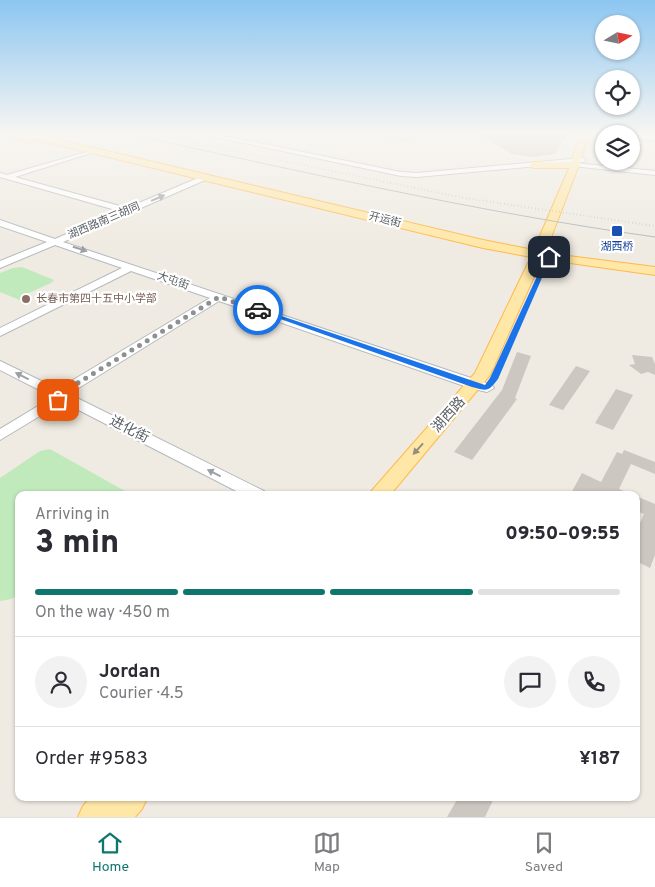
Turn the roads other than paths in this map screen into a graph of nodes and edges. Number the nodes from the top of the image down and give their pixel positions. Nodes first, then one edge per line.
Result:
1 (24, 171) edge
2 (183, 171) edge
3 (387, 171) edge
4 (471, 171) edge
5 (576, 171) edge
6 (641, 171) edge
7 (655, 173) edge
8 (3, 177) edge
9 (208, 177) junction
10 (127, 212) junction
11 (0, 223) edge
12 (56, 241) junction
13 (543, 256) junction
14 (0, 265) edge
15 (132, 267) junction
16 (655, 271) edge
17 (219, 297) junction
18 (0, 333) edge
19 (0, 365) edge
20 (481, 387) junction
21 (61, 396) junction
22 (0, 435) edge
23 (250, 491) edge
24 (382, 491) edge
25 (397, 491) edge
26 (108, 801) edge
27 (128, 801) edge
28 (94, 817) edge
29 (114, 817) edge

1 - 8 street
2 - 9 main road, 开运街
3 - 4 street
5 - 13 main road, 湖西路
6 - 7 street
8 - 10 street
10 -> 9 street, 湖西路南三胡同
9 - 13 main road, 开运街
10 - 12 street, 湖西路南三胡同
11 - 12 street, 大屯街
12 - 14 street, 湖西路南三胡同
12 -> 15 street, 大屯街
13 - 16 main road, 开运街
13 - 20 main road, 湖西路
15 - 17 street, 大屯街
15 - 18 street
17 - 20 street, 大屯街
17 - 21 street
21 -> 19 street, 进化街
20 -> 24 main road, 湖西路
20 - 25 main road, 湖西路
21 - 22 street
23 -> 21 street, 进化街
26 - 28 main road
27 - 29 main road

